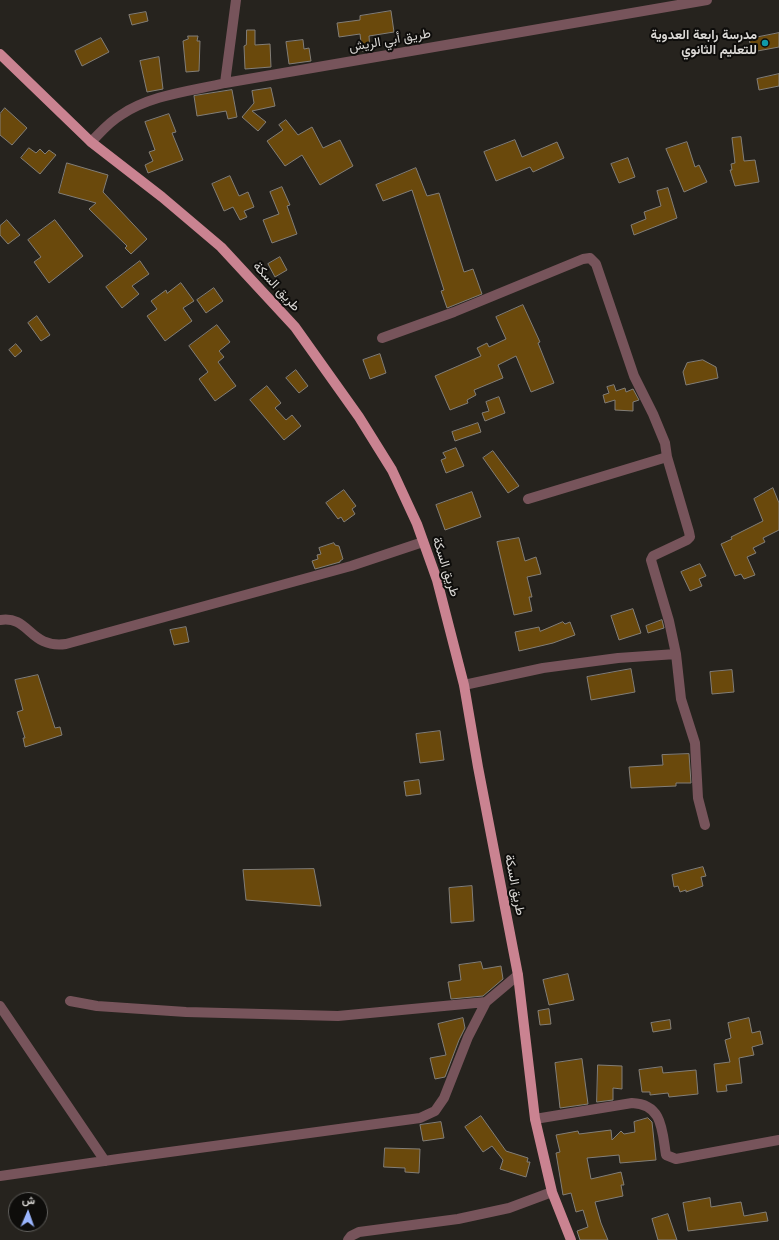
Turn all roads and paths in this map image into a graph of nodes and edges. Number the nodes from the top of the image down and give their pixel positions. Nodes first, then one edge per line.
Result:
1 (236, 0) edge
2 (707, 0) edge
3 (0, 54) edge
4 (225, 83) junction
5 (91, 142) junction
6 (382, 338) dead end
7 (667, 457) junction
8 (528, 499) dead end
9 (423, 542) junction
10 (0, 620) edge
11 (676, 654) junction
12 (464, 685) junction
13 (705, 825) dead end
14 (518, 975) junction
15 (70, 1001) dead end
16 (486, 1002) junction
17 (0, 1006) edge
18 (535, 1119) junction
19 (779, 1140) edge
20 (105, 1161) junction
21 (0, 1176) edge
22 (552, 1192) junction
23 (348, 1240) edge
24 (571, 1240) edge

1 - 4 street
2 - 4 street, طريق أبي الريش
3 - 5 main road, طريق السكة
4 - 5 street, طريق أبي الريش
5 - 9 main road, طريق السكة
6 - 7 street
7 - 8 street
7 - 11 street
9 - 10 street
9 - 12 main road, طريق السكة
11 - 12 street
11 - 13 street
12 - 14 main road, طريق السكة
14 - 16 street
14 - 18 main road, طريق السكة
15 - 16 street
16 - 20 street
17 - 20 street
18 - 19 street
18 - 22 main road, طريق السكة
20 - 21 street
22 - 23 street
22 - 24 main road, طريق السكة

